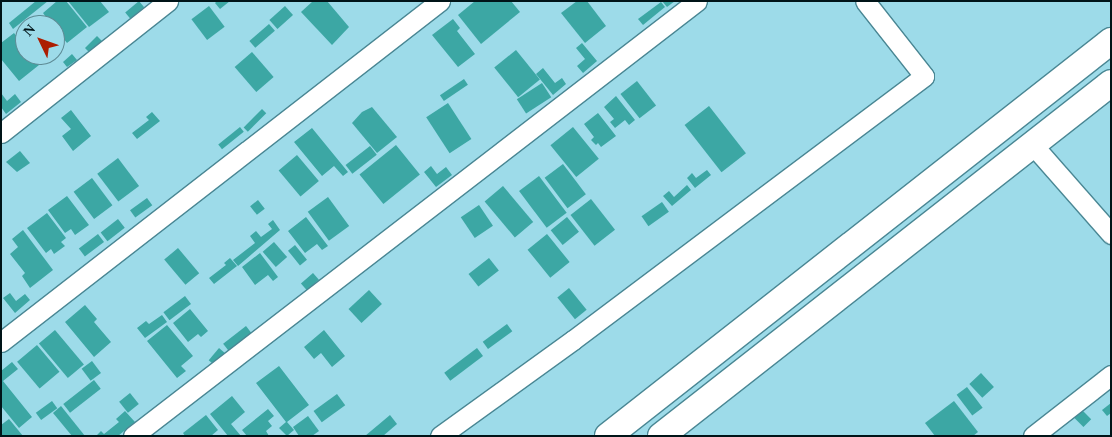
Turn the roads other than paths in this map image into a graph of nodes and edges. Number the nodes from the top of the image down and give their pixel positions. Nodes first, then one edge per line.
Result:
1 (168, 1) edge
2 (440, 1) edge
3 (697, 1) edge
4 (865, 1) edge
5 (1111, 41) edge
6 (1111, 83) edge
7 (1, 133) edge
8 (1032, 144) junction
9 (1111, 234) edge
10 (1, 342) edge
11 (1111, 375) edge
12 (133, 436) edge
13 (440, 436) edge
14 (608, 436) edge
15 (660, 436) edge
16 (1033, 436) edge

1 - 7 street
2 - 10 street
3 - 12 street
4 - 13 street
5 - 14 main road
6 - 8 main road
8 - 9 street
8 - 15 main road
11 - 16 street

